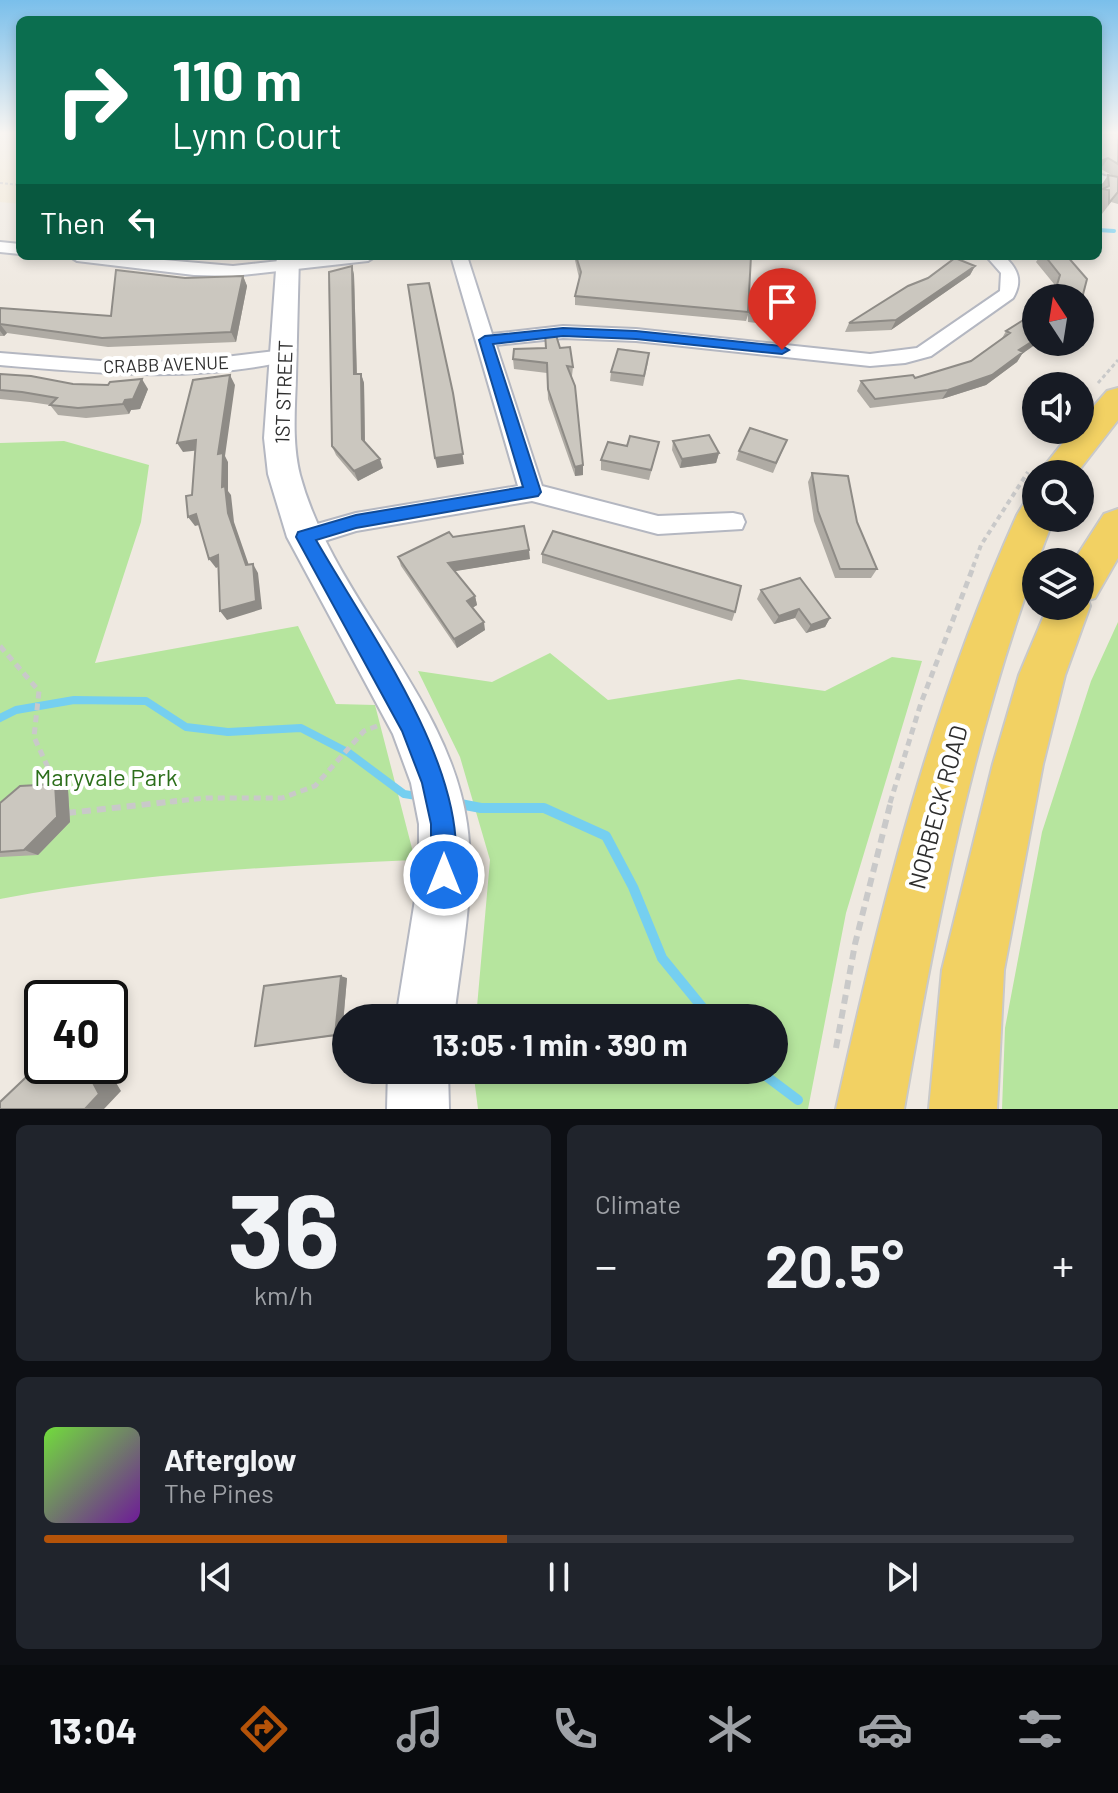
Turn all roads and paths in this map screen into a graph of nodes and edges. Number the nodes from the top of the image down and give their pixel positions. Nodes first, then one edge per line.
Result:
1 (110, 260) edge
2 (460, 260) edge
3 (998, 260) edge
4 (288, 261) edge
5 (485, 340) junction
6 (284, 356) junction
7 (0, 359) edge
8 (1118, 398) edge
9 (1067, 460) edge
10 (532, 492) junction
11 (733, 522) dead end
12 (1118, 524) edge
13 (1029, 532) edge
14 (305, 537) junction
15 (1094, 563) edge
16 (1064, 620) edge
17 (0, 646) edge
18 (364, 731) dead end
19 (51, 800) edge
20 (52, 814) edge
21 (427, 1004) edge
22 (418, 1084) edge
23 (418, 1109) edge
24 (870, 1109) edge
25 (963, 1109) edge

1 - 4 street
2 - 5 street
3 - 5 street
4 - 6 street, 1ST STREET
5 - 10 street
6 - 7 street, CRABB AVENUE
6 - 14 street, 1ST STREET
8 - 9 main road
10 - 11 street
10 - 14 street
12 - 15 main road
13 - 24 main road, NORBECK ROAD
14 - 21 street, 1ST STREET
16 - 25 main road
17 - 19 path
18 - 20 path
22 - 23 street

